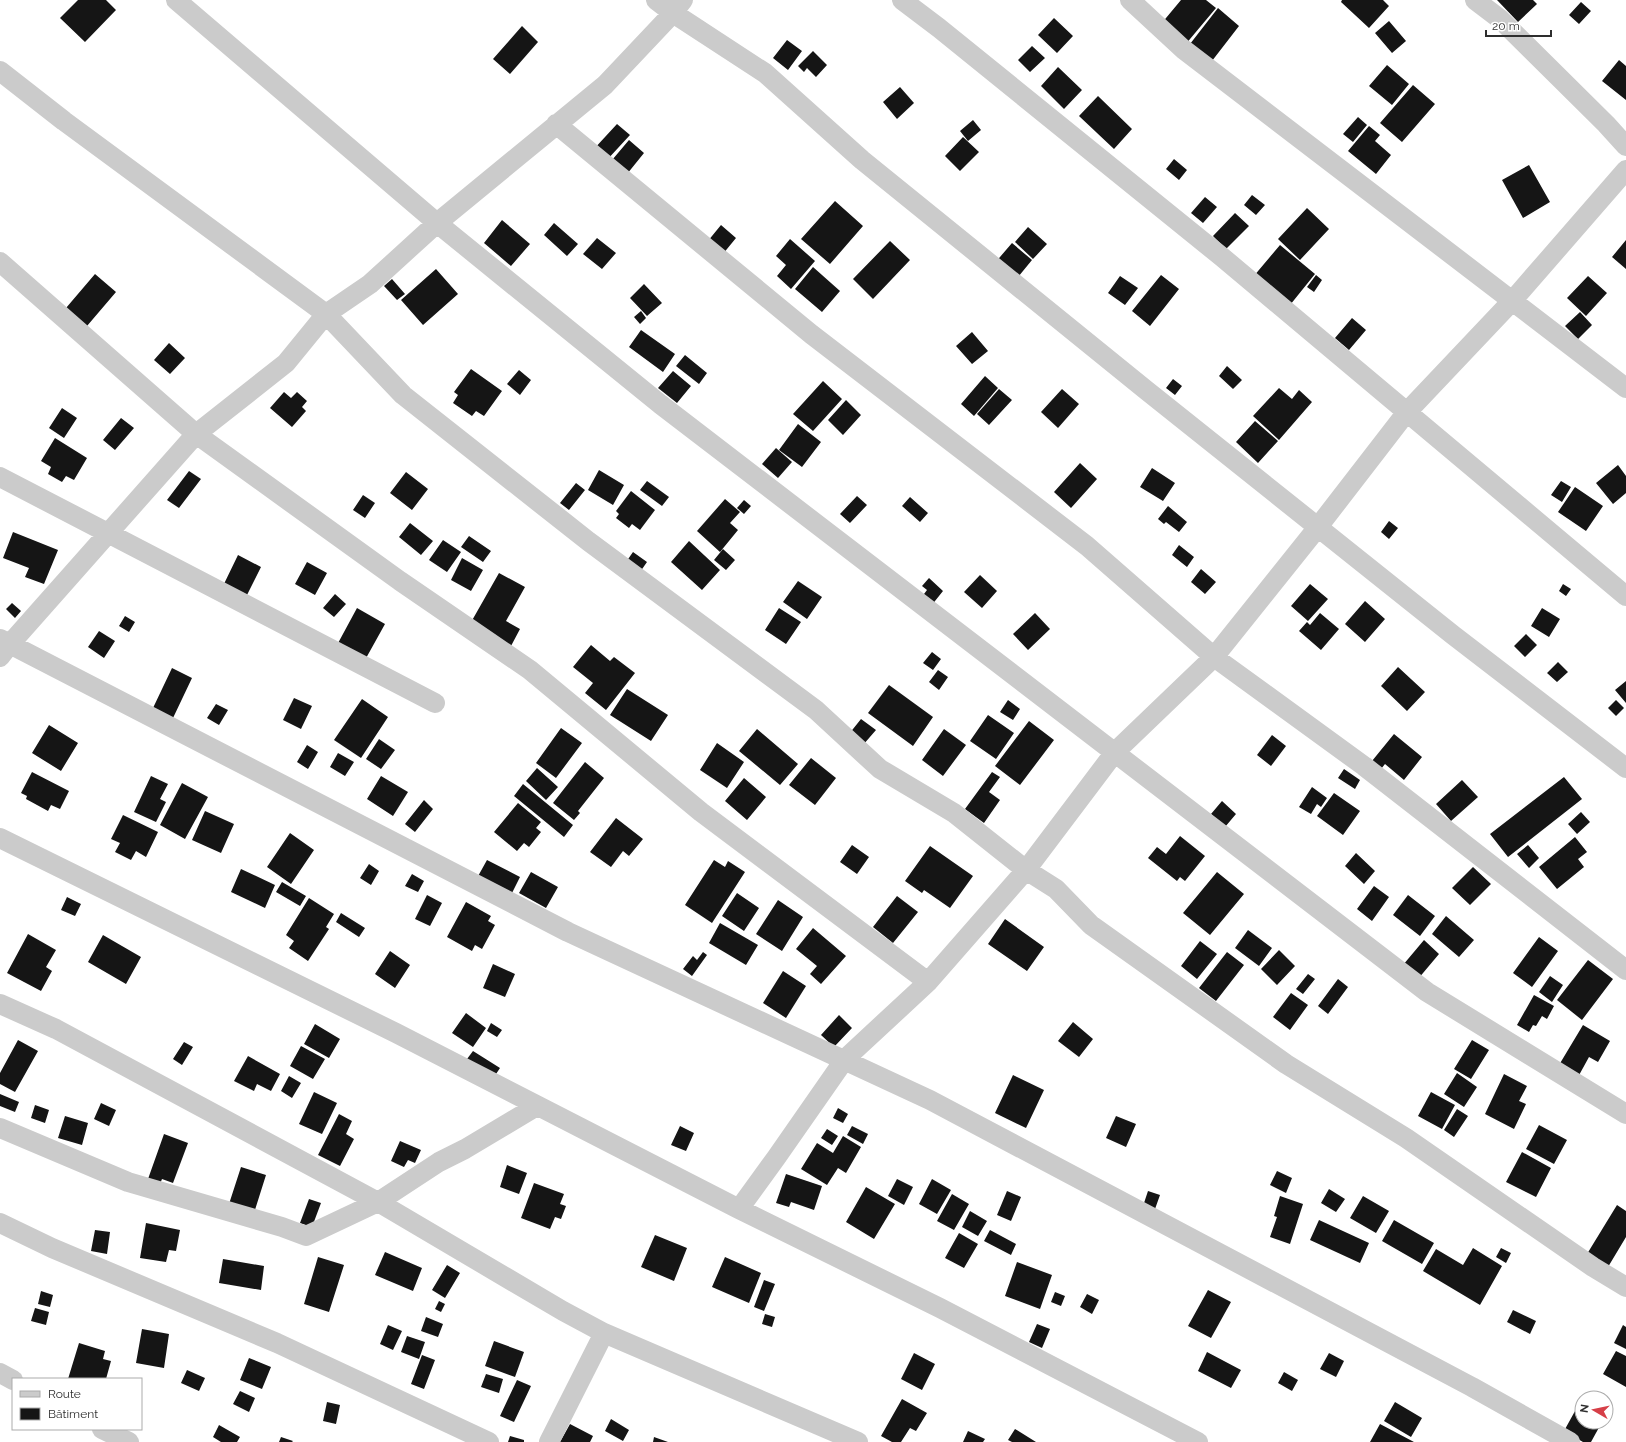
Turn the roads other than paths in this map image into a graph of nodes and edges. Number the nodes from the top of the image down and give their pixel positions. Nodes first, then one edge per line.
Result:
1 (176, 0) edge
2 (656, 0) edge
3 (902, 0) edge
4 (1130, 0) edge
5 (1475, 0) edge
6 (678, 7) edge
7 (0, 71) edge
8 (556, 124) junction
9 (1626, 146) edge
10 (1626, 170) edge
11 (437, 223) junction
12 (0, 262) edge
13 (1513, 300) junction
14 (326, 314) junction
15 (1626, 388) edge
16 (1406, 413) junction
17 (196, 434) junction
18 (0, 477) edge
19 (1318, 527) junction
20 (108, 532) junction
21 (1626, 596) edge
22 (3, 647) edge
23 (1214, 657) junction
24 (435, 703) dead end
25 (1115, 752) junction
26 (1626, 768) edge
27 (0, 838) edge
28 (1026, 870) junction
29 (1626, 970) edge
30 (928, 982) junction
31 (0, 1004) edge
32 (845, 1059) junction
33 (537, 1106) junction
34 (1626, 1114) edge
35 (0, 1128) edge
36 (378, 1202) junction
37 (738, 1209) junction
38 (0, 1223) edge
39 (1626, 1287) edge
40 (604, 1333) junction
41 (0, 1372) edge
42 (12, 1379) edge
43 (104, 1430) edge
44 (129, 1442) edge
45 (489, 1442) edge
46 (549, 1442) edge
47 (858, 1442) edge
48 (1198, 1442) edge
49 (1570, 1442) edge

1 - 11 street
2 - 6 street
3 - 16 street
4 - 13 street
5 - 9 street
6 - 8 street
6 - 19 street
7 - 14 street
8 - 11 street
8 - 23 street
10 - 13 street
11 - 14 street
11 - 25 street
12 - 17 street
13 - 15 street
13 - 16 street
14 - 17 street
14 - 28 street
16 - 19 street
16 - 21 street
17 - 20 street
17 - 30 street
18 - 20 street
19 - 23 street
19 - 26 street
20 - 22 street
20 - 24 street
22 - 32 street
23 - 25 street
23 - 29 street
25 - 28 street
25 - 34 street
27 - 33 street
28 - 30 street
28 - 39 street
30 - 32 street
31 - 36 street
32 - 37 street
32 - 49 street
33 - 36 street
33 - 37 street
35 - 36 street
36 - 40 street
37 - 48 street
38 - 45 street
40 - 46 street
40 - 47 street
41 - 42 street
43 - 44 street

